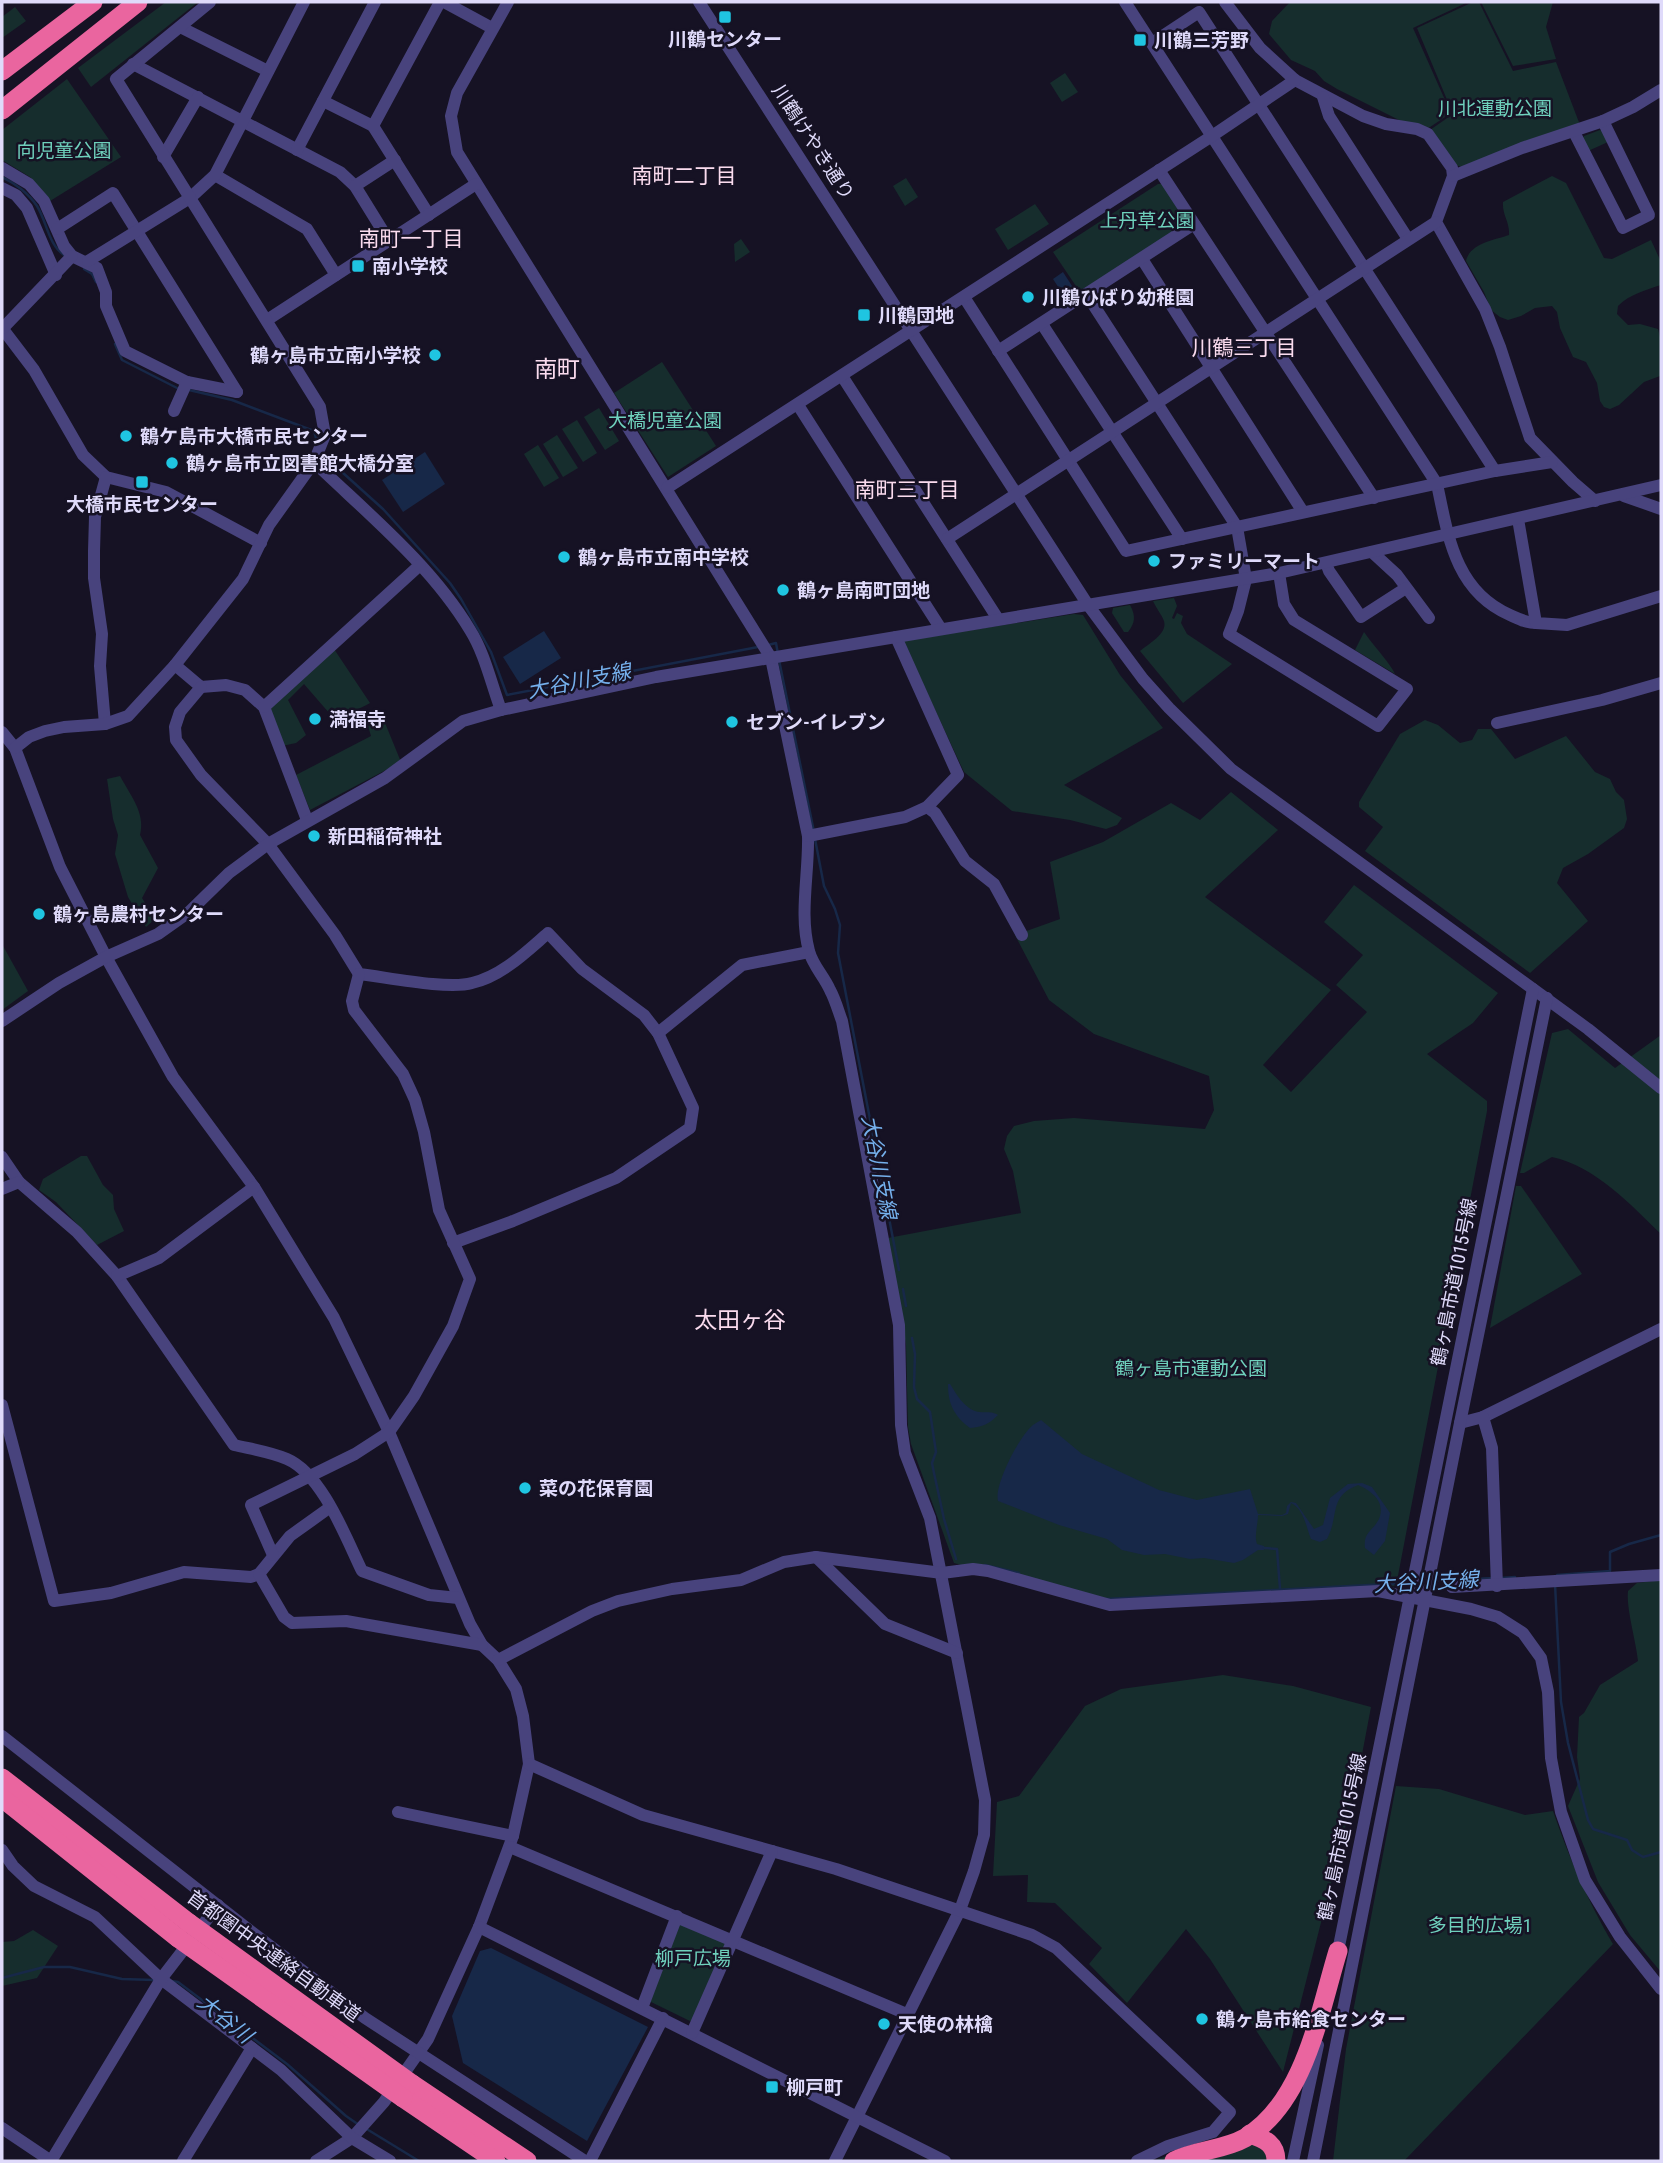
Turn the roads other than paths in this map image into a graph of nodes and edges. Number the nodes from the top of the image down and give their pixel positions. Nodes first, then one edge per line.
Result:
1 (127, 2) edge
2 (138, 2) edge
3 (210, 2) edge
4 (304, 2) edge
5 (375, 2) edge
6 (442, 2) edge
7 (508, 2) edge
8 (699, 2) edge
9 (1125, 2) edge
10 (1225, 2) edge
11 (86, 7) edge
12 (180, 27) junction
13 (492, 28) junction
14 (1152, 43) junction
15 (2, 64) edge
16 (133, 64) junction
17 (2, 71) edge
18 (268, 71) junction
19 (1295, 80) junction
20 (1661, 90) edge
21 (198, 97) junction
22 (1323, 97) junction
23 (2, 100) edge
24 (323, 101) junction
25 (1258, 106) junction
26 (2, 110) edge
27 (242, 120) junction
28 (1602, 121) junction
29 (373, 126) junction
30 (1574, 132) junction
31 (1212, 136) junction
32 (297, 150) junction
33 (163, 157) junction
34 (395, 160) junction
35 (2, 168) edge
36 (1159, 170) junction
37 (215, 175) junction
38 (1453, 176) junction
39 (476, 184) junction
40 (355, 186) junction
41 (2, 188) edge
42 (190, 198) junction
43 (429, 215) junction
44 (1436, 222) junction
45 (1194, 224) junction
46 (57, 229) junction
47 (137, 231) junction
48 (1408, 239) junction
49 (389, 241) junction
50 (72, 256) junction
51 (1142, 259) junction
52 (88, 261) junction
53 (1363, 268) junction
54 (56, 275) junction
55 (336, 275) junction
56 (1087, 295) junction
57 (964, 297) junction
58 (1318, 298) junction
59 (267, 320) junction
60 (1042, 324) junction
61 (2, 328) edge
62 (913, 330) junction
63 (1265, 331) junction
64 (998, 351) junction
65 (1212, 366) junction
66 (842, 376) junction
67 (187, 382) junction
68 (1158, 401) junction
69 (798, 405) junction
70 (174, 411) dead end
71 (1112, 430) junction
72 (1068, 459) junction
73 (314, 462) junction
74 (1552, 462) junction
75 (1495, 471) junction
76 (106, 477) junction
77 (1437, 484) junction
78 (1661, 485) edge
79 (667, 488) junction
80 (1016, 493) junction
81 (1624, 496) junction
82 (1374, 498) junction
83 (1595, 501) junction
84 (1661, 509) edge
85 (1303, 512) junction
86 (1518, 519) junction
87 (1237, 527) junction
88 (1448, 536) junction
89 (947, 539) junction
90 (1182, 539) junction
91 (261, 543) junction
92 (1372, 552) junction
93 (1326, 563) junction
94 (420, 565) junction
95 (1279, 573) junction
96 (1246, 579) junction
97 (1406, 587) junction
98 (1661, 596) edge
99 (1088, 605) junction
100 (1429, 618) dead end
101 (998, 619) junction
102 (1536, 623) junction
103 (941, 629) junction
104 (896, 637) junction
105 (766, 650) junction
106 (175, 665) junction
107 (1661, 683) edge
108 (201, 687) junction
109 (264, 707) junction
110 (501, 710) junction
111 (1497, 723) dead end
112 (105, 724) junction
113 (2, 732) edge
114 (15, 748) junction
115 (927, 807) junction
116 (307, 820) junction
117 (808, 836) junction
118 (268, 844) junction
119 (1022, 936) dead end
120 (809, 952) junction
121 (106, 957) junction
122 (359, 974) junction
123 (1533, 989) junction
124 (1547, 998) junction
125 (2, 1021) edge
126 (658, 1032) junction
127 (1661, 1088) edge
128 (2, 1157) edge
129 (19, 1182) junction
130 (254, 1187) junction
131 (2, 1189) edge
132 (453, 1243) junction
133 (117, 1276) junction
134 (1661, 1329) edge
135 (2, 1405) edge
136 (1483, 1417) junction
137 (1460, 1423) junction
138 (389, 1432) junction
139 (311, 1476) junction
140 (329, 1508) junction
141 (273, 1555) junction
142 (816, 1558) junction
143 (942, 1573) junction
144 (259, 1574) junction
145 (1661, 1575) edge
146 (1497, 1586) junction
147 (1452, 1587) dead end
148 (1411, 1596) junction
149 (458, 1598) junction
150 (1425, 1599) junction
151 (482, 1645) junction
152 (957, 1653) junction
153 (498, 1660) junction
154 (2, 1736) edge
155 (529, 1764) junction
156 (2, 1778) edge
157 (2, 1798) edge
158 (398, 1812) dead end
159 (511, 1842) junction
160 (2, 1850) edge
161 (772, 1851) junction
162 (218, 1905) junction
163 (960, 1910) junction
164 (677, 1916) junction
165 (479, 1927) junction
166 (184, 1930) junction
167 (733, 1939) junction
168 (1338, 1951) junction
169 (161, 1979) junction
170 (1661, 1989) edge
171 (642, 2008) junction
172 (909, 2015) junction
173 (663, 2018) junction
174 (692, 2034) junction
175 (252, 2048) junction
176 (419, 2052) junction
177 (408, 2091) junction
178 (857, 2118) junction
179 (2, 2128) edge
180 (1250, 2134) junction
181 (352, 2138) junction
182 (51, 2161) edge
183 (183, 2161) edge
184 (316, 2161) edge
185 (390, 2161) edge
186 (496, 2161) edge
187 (527, 2161) edge
188 (587, 2161) edge
189 (835, 2161) edge
190 (946, 2161) edge
191 (1137, 2161) edge
192 (1174, 2161) edge
193 (1276, 2161) edge
194 (1293, 2161) edge
195 (1313, 2161) edge

1 - 23 highway
2 - 26 highway
3 - 12 street
4 - 18 street
5 - 24 street
6 - 13 street
6 - 29 street
7 - 13 street
8 - 62 street, 川鶴けやき通り
9 - 14 street
10 - 19 street
11 - 15 highway
11 - 17 highway
12 - 16 street
12 - 18 street
13 - 39 street
14 - 25 street
14 - 31 street
16 - 21 street
16 - 33 street
18 - 27 street
19 - 22 street
19 - 25 street
20 - 28 street
21 - 27 street
21 - 33 street
22 - 38 street
22 - 48 street
24 - 29 street
24 - 32 street
25 - 31 street
25 - 53 street
27 - 32 street
27 - 37 street
28 - 30 street
28 - 30 street
29 - 34 street
30 - 38 street
31 - 36 street
31 - 58 street
32 - 40 street
33 - 42 street
34 - 40 street
34 - 43 street
35 - 46 street
36 - 45 street
36 - 57 street
37 - 42 street
37 - 55 street
38 - 44 street
39 - 43 street
39 - 79 street
40 - 49 street
41 - 54 street
42 - 47 street
42 - 59 street
43 - 49 street
44 - 48 street
44 - 74 street
45 - 51 street
45 - 63 street
46 - 47 street
46 - 50 street
47 - 52 street
47 - 67 street
48 - 53 street
49 - 55 street
50 - 52 street
50 - 54 street
51 - 56 street
51 - 65 street
52 - 67 street
53 - 58 street
53 - 75 street
54 - 61 street
55 - 59 street
56 - 60 street
56 - 68 street
57 - 62 street
57 - 64 street
58 - 63 street
58 - 77 street
59 - 73 street
60 - 64 street
60 - 71 street
61 - 76 street
62 - 66 street
62 - 80 street
63 - 65 street
63 - 82 street
64 - 72 street
65 - 68 street
65 - 85 street
66 - 69 street
66 - 89 street
67 - 70 street
68 - 71 street
68 - 87 street
69 - 79 street
69 - 103 street
71 - 72 street
71 - 90 street
72 - 80 street
72 - 90 street
73 - 91 street
73 - 94 street
74 - 75 street
74 - 83 street
75 - 77 street
76 - 91 street
76 - 112 street
77 - 82 street
77 - 88 street
78 - 81 street
79 - 105 street
80 - 89 street
80 - 99 street
81 - 83 street
81 - 84 street
82 - 85 street
83 - 86 street
85 - 87 street
86 - 88 street
86 - 102 street
87 - 90 street
87 - 96 street
88 - 92 street
88 - 102 street
89 - 101 street
91 - 106 street
92 - 93 street
92 - 97 street
93 - 95 street
93 - 97 street
94 - 109 street
94 - 110 street
95 - 96 street
95 - 96 street
96 - 99 street
97 - 100 street
98 - 102 street
99 - 101 street
99 - 123 street
101 - 103 street
103 - 104 street
104 - 105 street
104 - 115 street
105 - 110 street
105 - 117 street
106 - 108 street
106 - 112 street
107 - 111 street
108 - 109 street
108 - 118 street
109 - 116 street
110 - 116 street
112 - 114 street
113 - 114 street
114 - 121 street
115 - 117 street
115 - 119 street
116 - 118 street
117 - 120 street
118 - 121 street
118 - 122 street
120 - 126 street
120 - 143 street
121 - 125 street
121 - 130 street
122 - 126 street
122 - 132 street
123 - 124 street
123 - 148 street, 鶴ヶ島市道1015号線
124 - 127 street
124 - 137 street, 鶴ヶ島市道1015号線
126 - 132 street
128 - 129 street
129 - 131 street
129 - 133 street
130 - 133 street
130 - 138 street
132 - 138 street
133 - 139 street
134 - 136 street
135 - 144 street
136 - 137 street
136 - 146 street
137 - 150 street, 鶴ヶ島市道1015号線
138 - 139 street
138 - 149 street
139 - 140 street
139 - 141 street
140 - 141 street
140 - 149 street
141 - 144 street
142 - 143 street
142 - 152 street
142 - 153 street
143 - 148 street
143 - 152 street
144 - 151 street
145 - 146 street
146 - 147 street
148 - 150 street
148 - 168 street, 鶴ヶ島市道1015号線
149 - 151 street
150 - 170 street
150 - 195 street, 鶴ヶ島市道1015号線
151 - 153 street
152 - 163 street
153 - 155 street
154 - 162 street
155 - 159 street
155 - 161 street
156 - 166 highway, 首都圏中央連絡自動車道
157 - 166 highway, 首都圏中央連絡自動車道
158 - 159 street
159 - 164 street
159 - 165 street
160 - 169 street
161 - 163 street
161 - 167 street
162 - 169 street
162 - 176 street
163 - 172 street
163 - 191 street
164 - 167 street
164 - 171 street
165 - 171 street
165 - 176 street
166 - 177 highway, 首都圏中央連絡自動車道, bridge
167 - 172 street
167 - 174 street
168 - 180 highway
168 - 194 street, 鶴ヶ島市道1015号線
169 - 175 street
169 - 182 street
171 - 173 street
172 - 178 street
173 - 174 street
173 - 188 street
174 - 178 street
175 - 181 street
175 - 183 street
176 - 181 street
176 - 188 street
177 - 186 highway, 首都圏中央連絡自動車道
177 - 187 highway, 首都圏中央連絡自動車道
178 - 189 street
178 - 190 street
179 - 182 street
180 - 192 highway
180 - 193 highway
181 - 184 street
181 - 185 street

